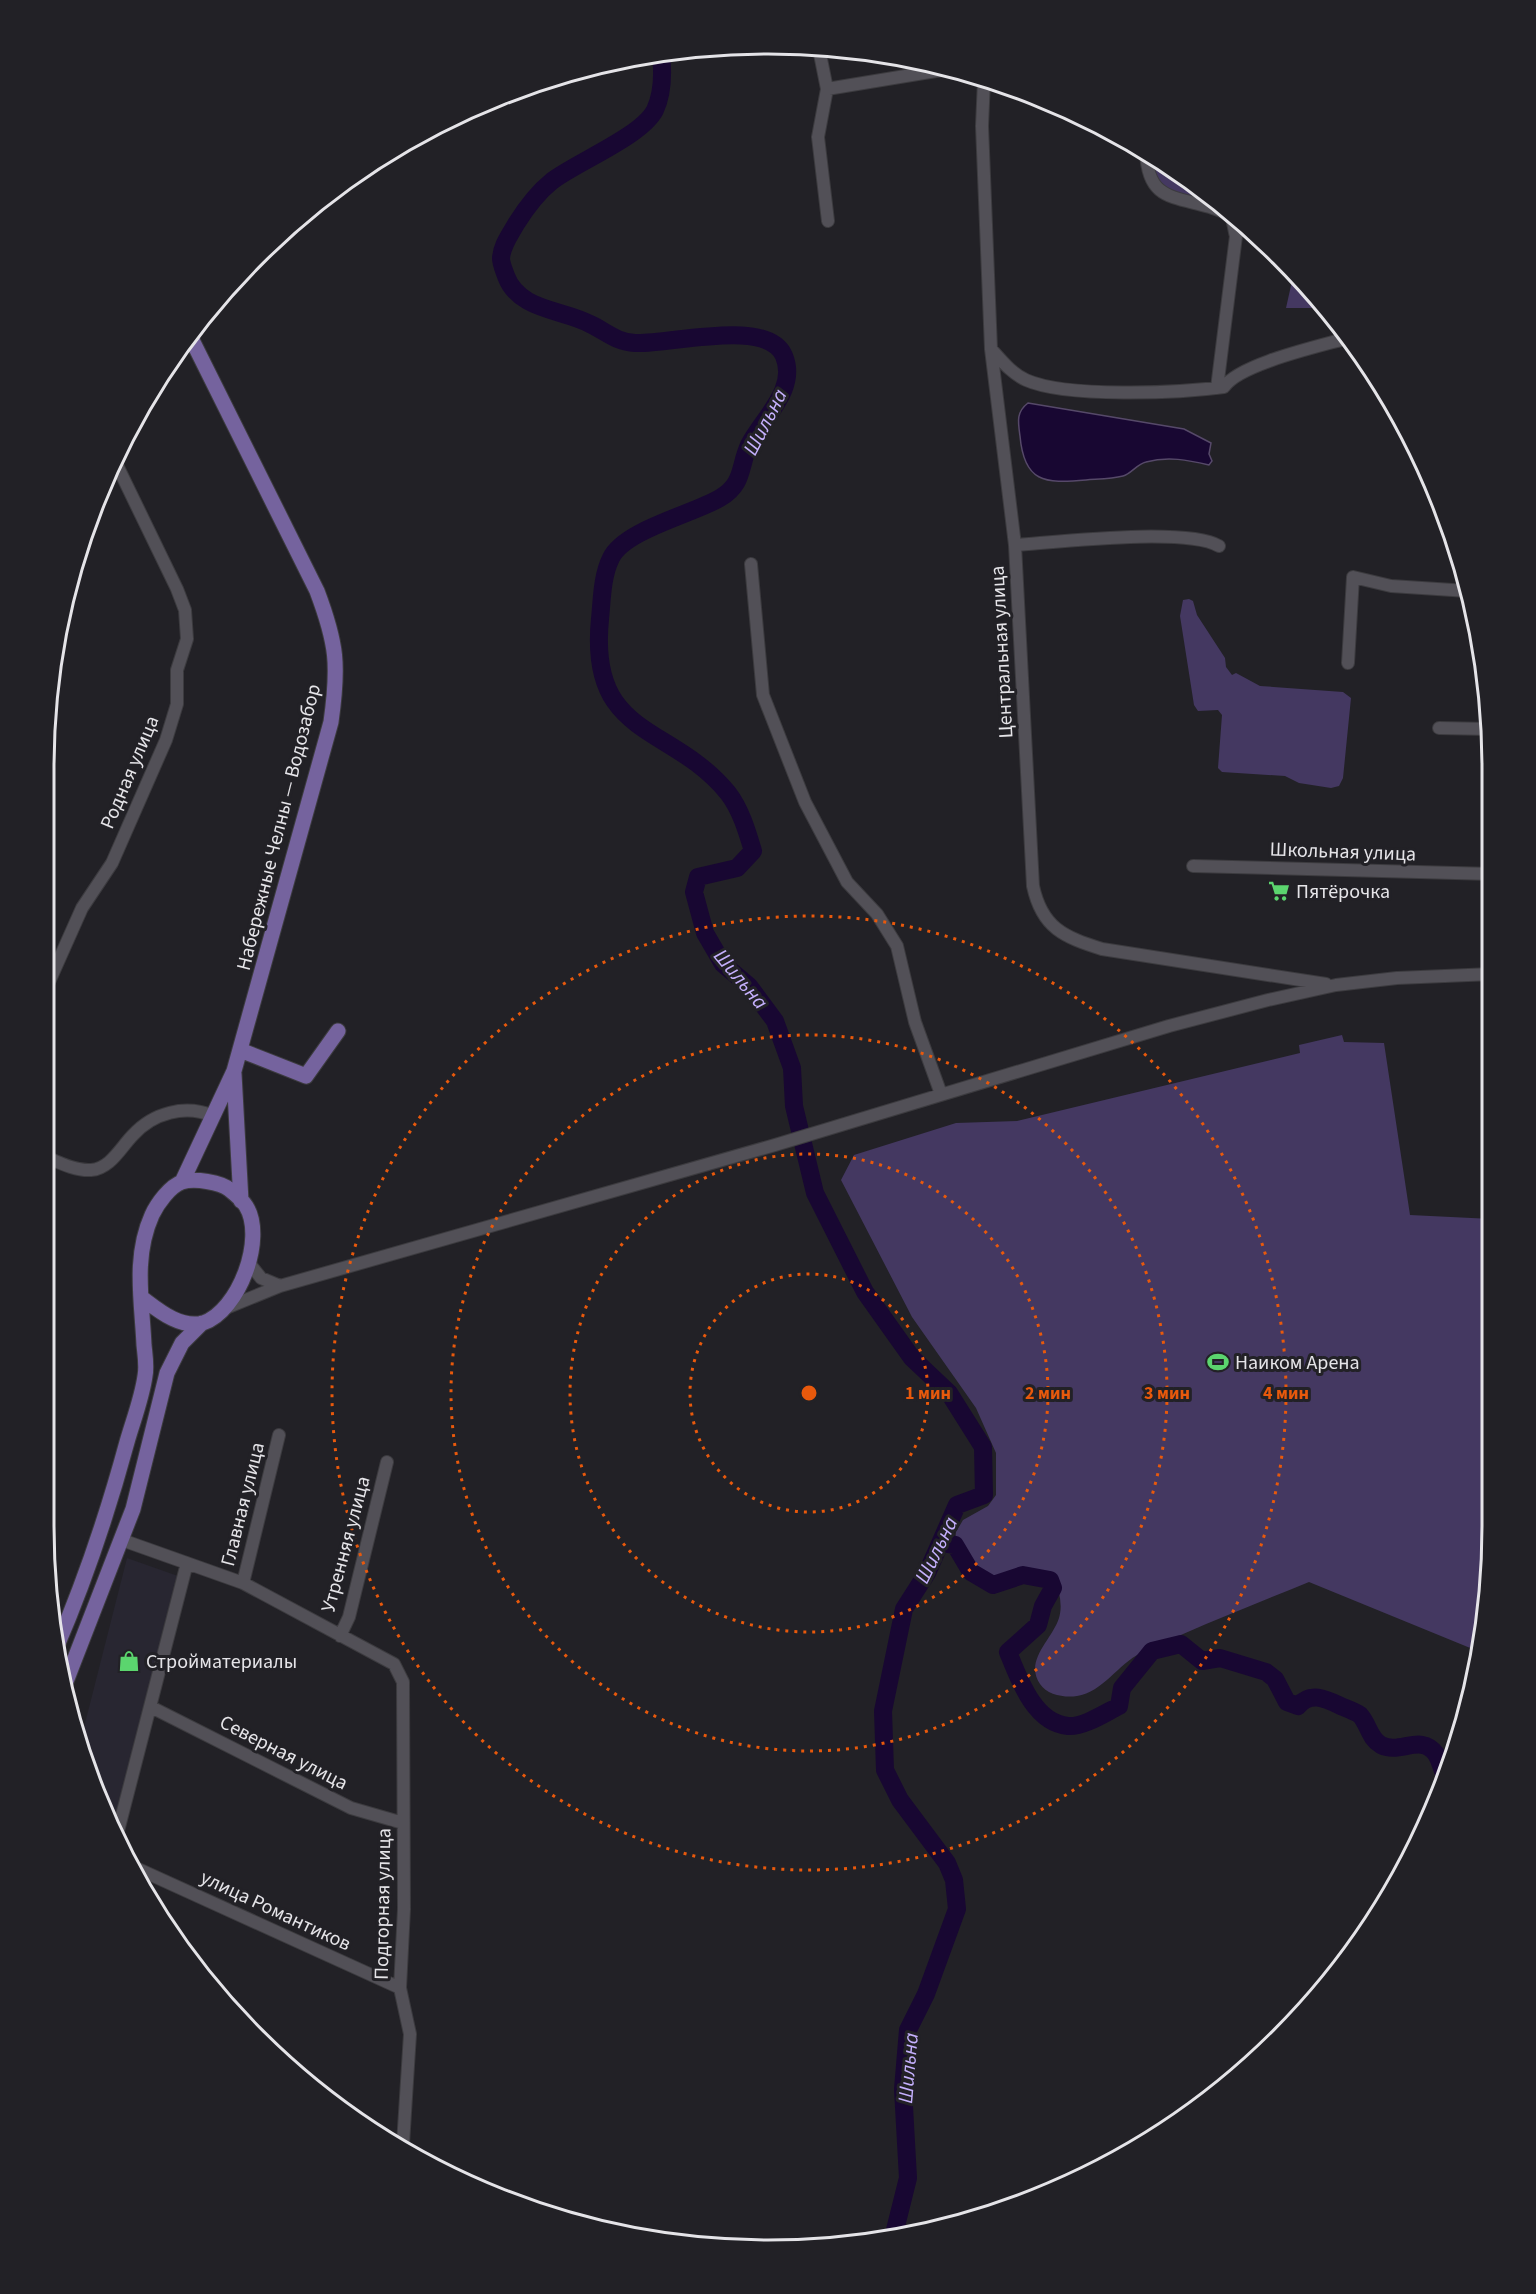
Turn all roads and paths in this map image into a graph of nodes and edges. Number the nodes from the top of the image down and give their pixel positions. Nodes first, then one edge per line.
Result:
1 (820, 56) edge
2 (927, 72) edge
3 (984, 88) edge
4 (827, 89) junction
5 (1146, 163) edge
6 (1210, 208) edge
7 (828, 221) dead end
8 (1233, 226) edge
9 (1340, 341) edge
10 (194, 344) edge
11 (991, 350) junction
12 (1012, 372) junction
13 (993, 374) junction
14 (1217, 388) junction
15 (119, 470) edge
16 (1015, 545) junction
17 (1219, 546) dead end
18 (750, 564) dead end
19 (1460, 590) edge
20 (1348, 663) dead end
21 (1439, 728) dead end
22 (1480, 729) edge
23 (1193, 866) dead end
24 (1482, 874) edge
25 (54, 971) edge
26 (1482, 974) edge
27 (1267, 975) junction
28 (1336, 985) junction
29 (1268, 1000) junction
30 (338, 1031) dead end
31 (240, 1050) junction
32 (234, 1071) junction
33 (941, 1094) junction
34 (213, 1116) junction
35 (54, 1160) edge
36 (182, 1182) junction
37 (241, 1201) junction
38 (249, 1263) junction
39 (280, 1286) junction
40 (142, 1298) junction
41 (226, 1308) junction
42 (202, 1323) junction
43 (279, 1435) dead end
44 (387, 1462) dead end
45 (122, 1540) junction
46 (187, 1563) junction
47 (243, 1583) junction
48 (62, 1632) edge
49 (340, 1636) junction
50 (69, 1671) edge
51 (151, 1707) junction
52 (403, 1823) junction
53 (120, 1824) edge
54 (144, 1872) edge
55 (400, 1988) junction
56 (403, 2139) edge

1 - 4 street
2 - 4 street
3 - 11 street, Центральная улица
4 - 7 street
5 - 6 street
8 - 14 street
9 - 14 street
10 - 31 main road, Набережные Челны — Водозабор
11 - 12 street
11 - 13 street, Центральная улица
12 - 13 street
12 - 14 street
13 - 16 street, Центральная улица
15 - 25 street, Родная улица
16 - 17 street
16 - 27 street, Центральная улица
18 - 33 street
19 - 20 street
21 - 22 street
23 - 24 street, Школьная улица
26 - 28 street
27 - 28 street, Центральная улица
27 - 29 street
28 - 29 street
29 - 33 street
30 - 31 main road
31 - 32 main road, Набережные Челны — Водозабор
32 - 34 main road, Набережные Челны — Водозабор
32 - 37 main road, Набережные Челны — Водозабор
33 - 39 street
34 - 35 street
34 - 36 main road, Набережные Челны — Водозабор
36 - 37 main road
36 - 40 main road, Набережные Челны — Водозабор
37 - 38 main road, Набережные Челны — Водозабор
38 - 39 street
38 - 41 main road, Набережные Челны — Водозабор
39 - 41 street
40 - 42 main road
40 - 48 main road, Набережные Челны — Водозабор
41 - 42 main road, Набережные Челны — Водозабор
42 - 45 main road, Набережные Челны — Водозабор
43 - 47 street, Главная улица
44 - 49 street, Утренняя улица
45 - 46 street
45 - 50 main road, Набережные Челны — Водозабор
46 - 47 street
46 - 51 street, Главная улица
47 - 49 street
49 - 52 street, Подгорная улица
51 - 52 street, Северная улица
51 - 53 street, Главная улица
52 - 55 street, Подгорная улица
54 - 55 street, улица Романтиков
55 - 56 street, Подгорная улица

